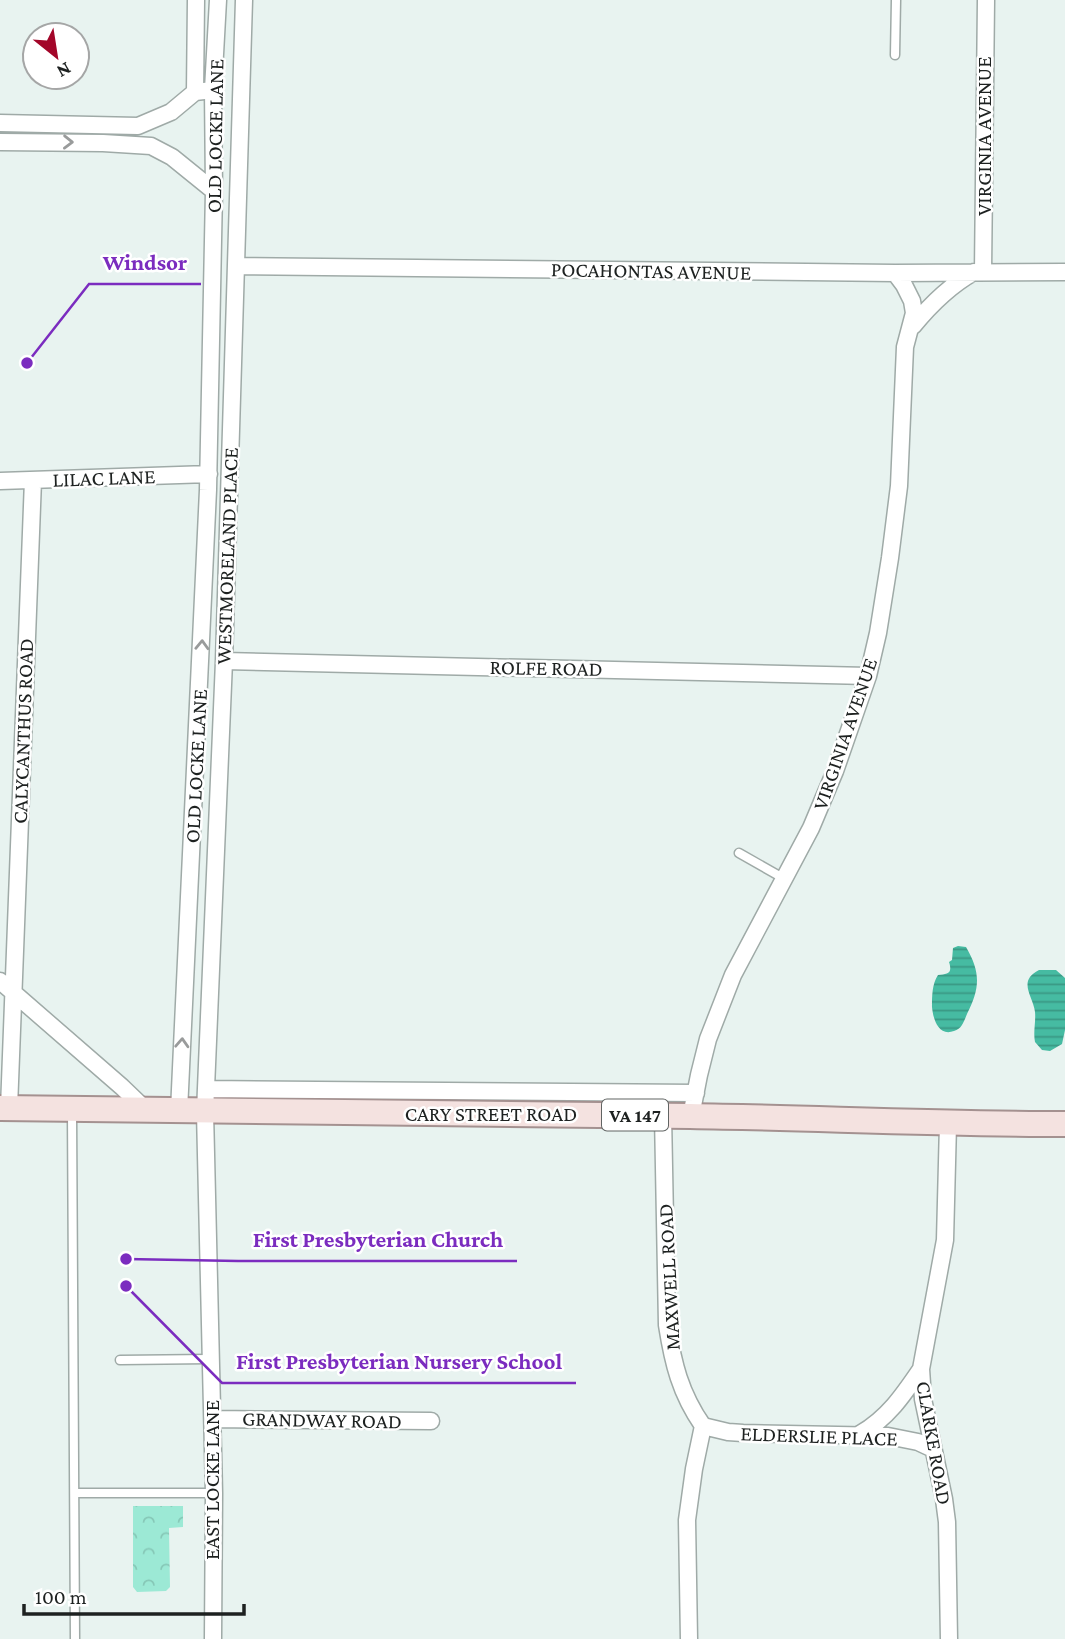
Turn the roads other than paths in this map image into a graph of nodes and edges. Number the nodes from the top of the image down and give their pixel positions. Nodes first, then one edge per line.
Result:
1 (195, 0) edge
2 (218, 0) edge
3 (244, 0) edge
4 (896, 0) edge
5 (986, 0) edge
6 (895, 55) dead end
7 (213, 90) junction
8 (195, 92) junction
9 (0, 123) edge
10 (138, 126) junction
11 (0, 142) edge
12 (138, 144) junction
13 (215, 191) junction
14 (236, 266) junction
15 (979, 272) junction
16 (1065, 272) edge
17 (895, 273) junction
18 (911, 328) junction
19 (209, 474) junction
20 (33, 480) junction
21 (0, 481) edge
22 (224, 661) junction
23 (869, 676) junction
24 (739, 853) dead end
25 (783, 878) junction
26 (0, 981) edge
27 (13, 993) junction
28 (206, 1101) junction
29 (693, 1104) junction
30 (5, 1108) edge
31 (72, 1109) junction
32 (147, 1111) junction
33 (179, 1111) junction
34 (663, 1115) junction
35 (948, 1124) junction
36 (1065, 1124) edge
37 (210, 1359) junction
38 (120, 1360) dead end
39 (922, 1368) junction
40 (213, 1419) junction
41 (431, 1421) dead end
42 (704, 1426) junction
43 (860, 1434) junction
44 (933, 1449) junction
45 (75, 1493) junction
46 (214, 1493) junction
47 (75, 1639) edge
48 (213, 1639) edge
49 (689, 1639) edge
50 (949, 1639) edge

1 - 8 street
2 - 7 street, OLD LOCKE LANE
3 - 14 street, WESTMORELAND PLACE
4 - 6 lane
5 - 15 street, VIRGINIA AVENUE
7 - 8 street
7 - 13 street, OLD LOCKE LANE
8 - 10 street
9 - 10 street
10 - 12 lane
11 -> 12 street
12 - 13 street
13 - 19 street, OLD LOCKE LANE
14 - 17 street, POCAHONTAS AVENUE
14 - 22 street, WESTMORELAND PLACE
15 - 16 street, POCAHONTAS AVENUE
15 - 17 street, POCAHONTAS AVENUE
15 - 18 street, VIRGINIA AVENUE
17 - 18 street, VIRGINIA AVENUE
18 - 23 street, VIRGINIA AVENUE
19 - 20 street, LILAC LANE
33 -> 19 street, OLD LOCKE LANE
20 - 21 street, LILAC LANE
20 - 27 street, CALYCANTHUS ROAD
22 - 23 street, ROLFE ROAD
22 - 28 street, WESTMORELAND PLACE
23 - 25 street, VIRGINIA AVENUE
24 - 25 lane
25 - 29 street, VIRGINIA AVENUE
26 - 27 street
27 - 30 street, CALYCANTHUS ROAD
27 - 32 street
28 - 29 street
28 - 33 main road, CARY STREET ROAD / VA 147
28 - 34 main road, CARY STREET ROAD / VA 147
28 - 37 street, EAST LOCKE LANE
29 - 34 main road, CARY STREET ROAD / VA 147
29 - 35 main road, CARY STREET ROAD / VA 147
30 - 31 main road, CARY STREET ROAD / VA 147
31 - 32 main road, CARY STREET ROAD / VA 147
31 - 45 lane
32 - 33 main road, CARY STREET ROAD / VA 147
34 - 42 street, MAXWELL ROAD
35 - 36 main road, CARY STREET ROAD / VA 147
35 - 39 street, CLARKE ROAD
37 - 38 lane
37 - 40 street, EAST LOCKE LANE
39 - 43 street
39 - 44 street, CLARKE ROAD
40 - 41 street, GRANDWAY ROAD
40 - 46 street, EAST LOCKE LANE
42 - 43 street, ELDERSLIE PLACE
42 - 49 street
43 - 44 street, ELDERSLIE PLACE
44 - 50 street, CLARKE ROAD
45 - 46 lane
45 - 47 lane
46 - 48 street, EAST LOCKE LANE

